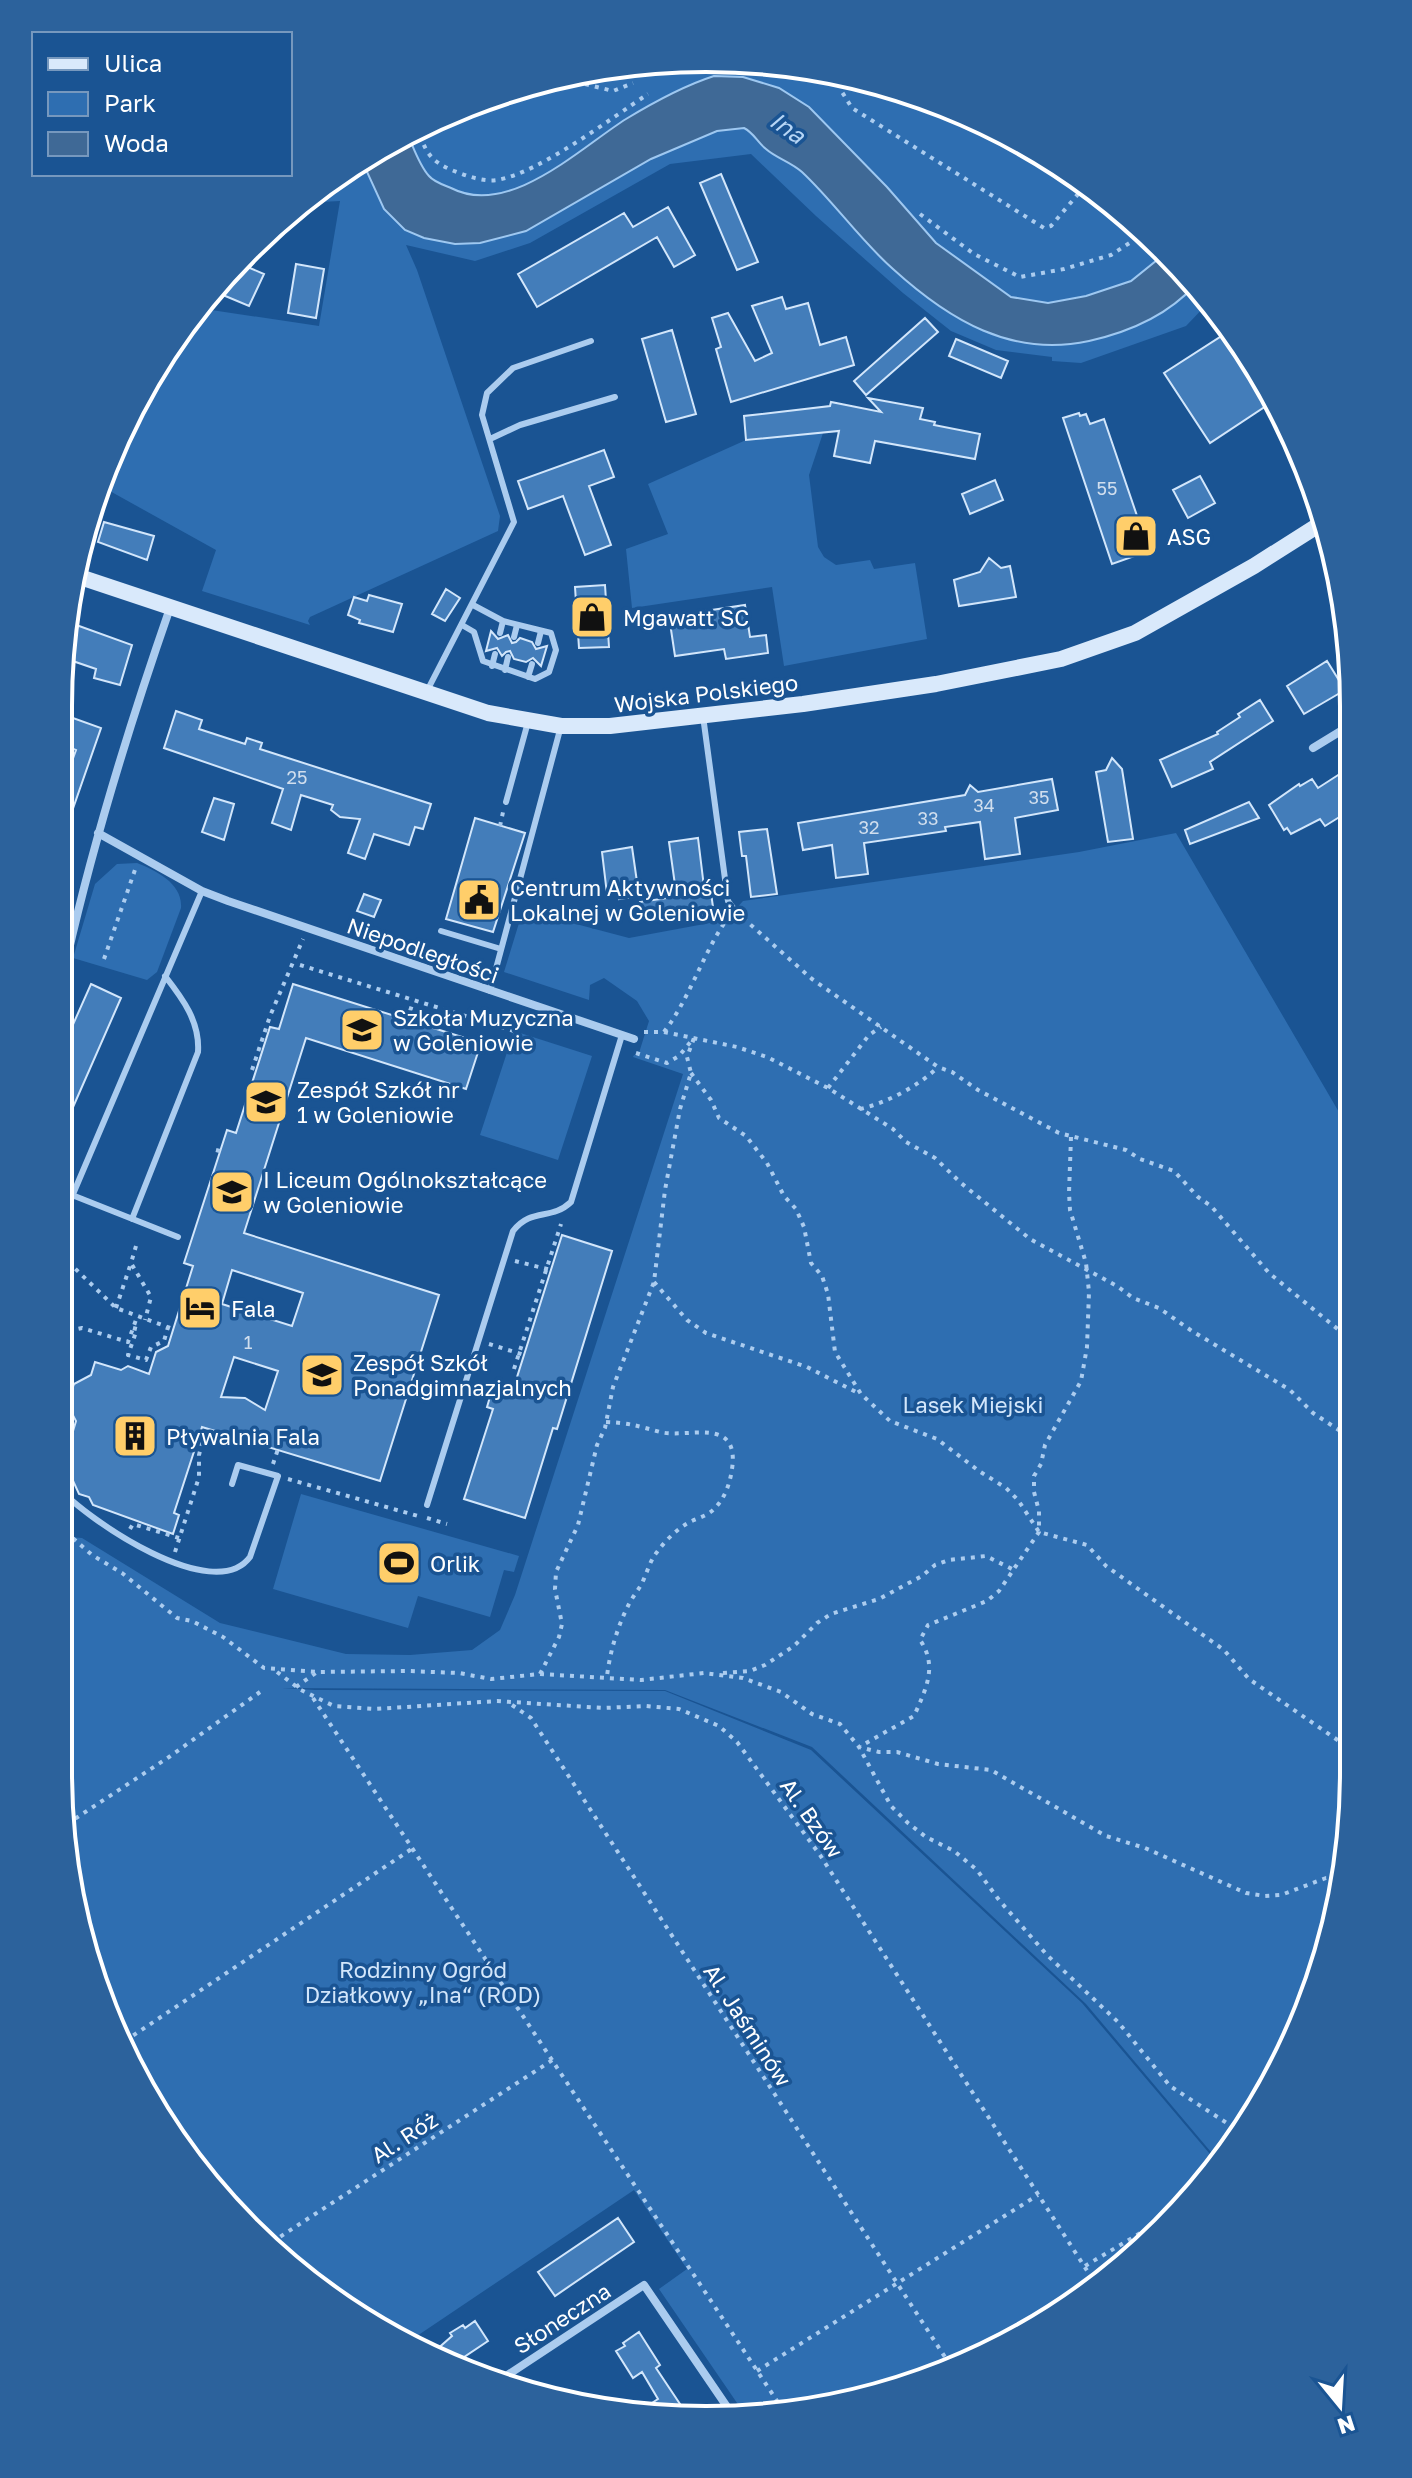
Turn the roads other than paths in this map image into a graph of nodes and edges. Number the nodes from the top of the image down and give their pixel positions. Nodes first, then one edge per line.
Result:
1 (591, 341) dead end
2 (615, 397) dead end
3 (490, 439) junction
4 (1314, 528) edge
5 (85, 579) edge
6 (473, 605) junction
7 (170, 608) junction
8 (503, 621) junction
9 (462, 625) junction
10 (517, 625) junction
11 (541, 631) junction
12 (500, 633) dead end
13 (514, 637) dead end
14 (538, 643) dead end
15 (495, 654) dead end
16 (508, 657) dead end
17 (532, 664) dead end
18 (492, 666) junction
19 (505, 670) junction
20 (528, 677) junction
21 (425, 694) junction
22 (703, 716) junction
23 (528, 722) junction
24 (561, 726) junction
25 (1340, 732) edge
26 (1313, 748) dead end
27 (506, 802) dead end
28 (98, 833) junction
29 (202, 891) junction
30 (734, 909) road end
31 (441, 931) dead end
32 (72, 938) edge
33 (501, 949) junction
34 (165, 976) junction
35 (490, 991) junction
36 (622, 1035) junction
37 (634, 1039) road end
38 (72, 1195) joint
39 (132, 1219) junction
40 (178, 1237) dead end
41 (232, 1484) dead end
42 (72, 1501) edge
43 (427, 1505) dead end
44 (509, 2374) edge
45 (726, 2406) edge

1 - 3 lane
2 - 3 lane
3 - 6 lane
4 - 22 street, Wojska Polskiego
5 - 7 street, Wojska Polskiego
6 - 8 lane
6 - 9 lane
7 - 21 street, Wojska Polskiego
7 - 28 street
8 - 10 lane
8 - 12 lane
9 - 18 lane
9 - 21 lane
10 - 11 lane
10 - 13 lane
11 - 14 lane
11 - 20 lane
15 - 18 lane
16 - 19 lane
17 - 20 lane
18 - 19 lane
19 - 20 lane
21 - 23 street, Wojska Polskiego
22 - 24 street, Wojska Polskiego
22 - 30 lane
23 - 24 street, Wojska Polskiego
23 - 27 lane
24 - 33 lane
25 - 26 street
28 - 29 street, Niepodległości
28 - 32 street
29 - 34 lane
29 - 35 street, Niepodległości
31 - 33 lane
33 - 35 lane
34 - 38 lane
34 - 39 lane
35 - 36 street, Niepodległości
36 - 37 street, Niepodległości
36 - 43 lane
38 - 39 lane
39 - 40 lane
41 - 42 lane
44 - 45 street, Słoneczna

